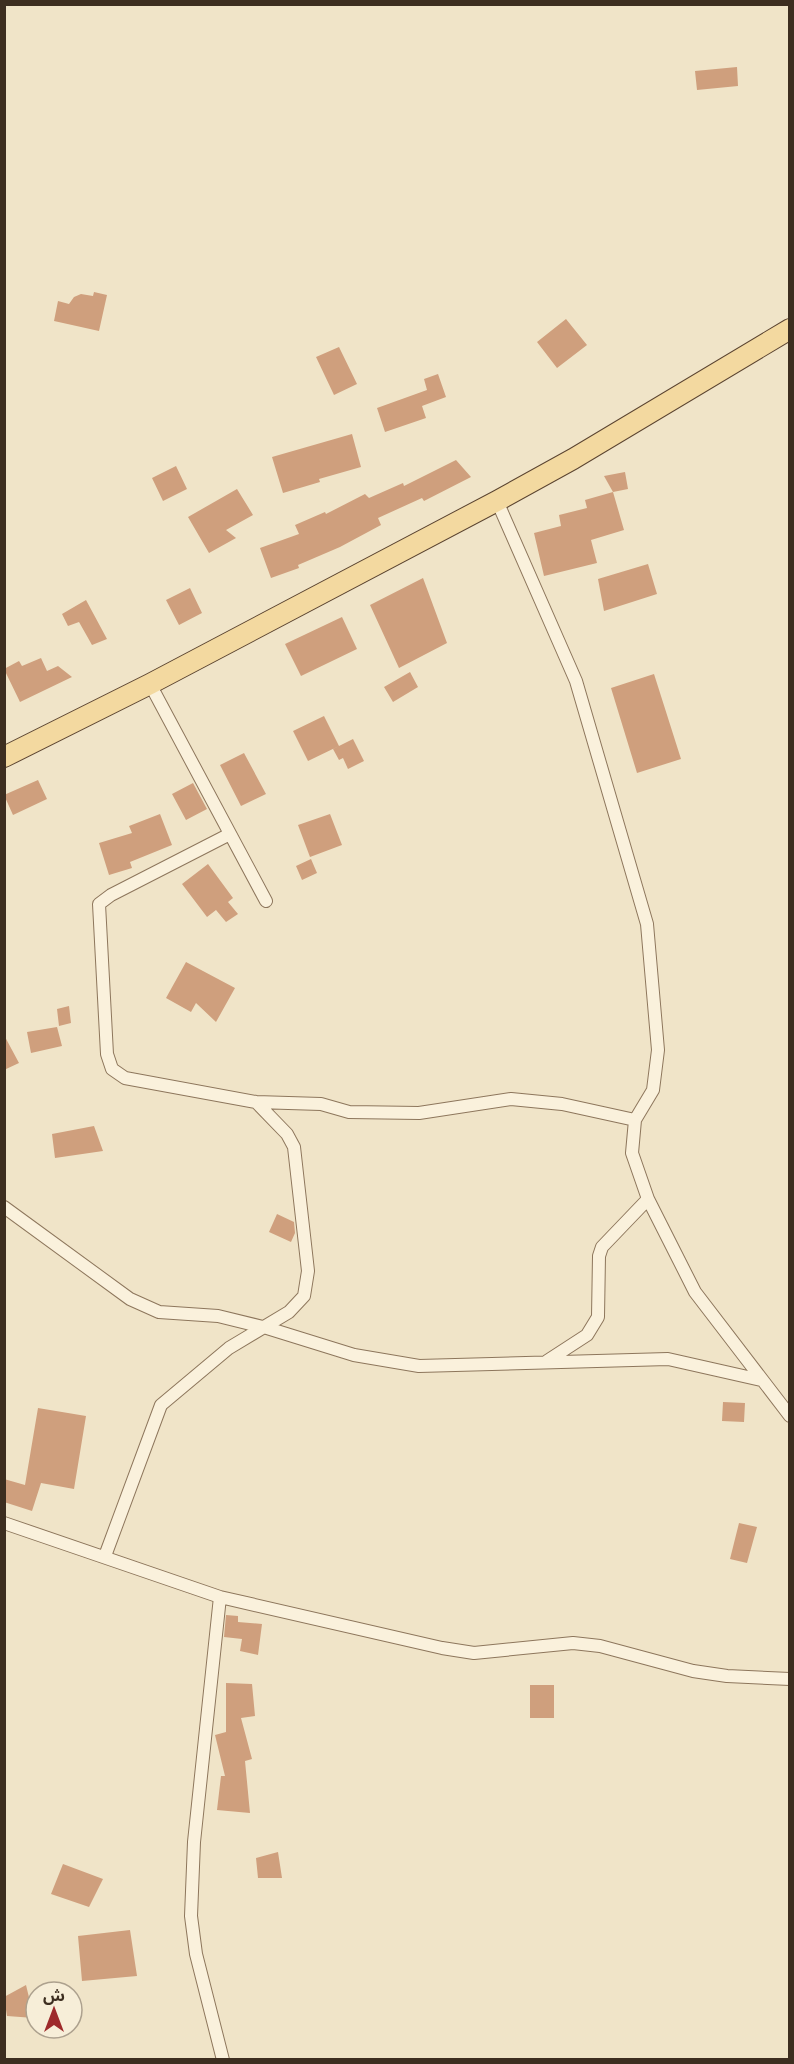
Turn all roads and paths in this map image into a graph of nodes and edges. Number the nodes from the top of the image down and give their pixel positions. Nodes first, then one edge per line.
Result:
1 (789, 329) edge
2 (497, 501) junction
3 (150, 684) junction
4 (4, 757) edge
5 (230, 834) junction
6 (266, 901) dead end
7 (256, 1102) junction
8 (635, 1120) junction
9 (648, 1199) junction
10 (4, 1207) edge
11 (267, 1328) junction
12 (546, 1362) junction
13 (761, 1380) junction
14 (789, 1416) edge
15 (4, 1523) edge
16 (105, 1556) junction
17 (220, 1597) junction
18 (789, 1679) edge
19 (223, 2060) edge

1 - 2 main road
2 - 3 main road
2 - 8 street
3 - 4 main road
3 - 5 street
5 - 6 street
5 - 7 street
7 - 8 street
7 - 11 street
8 - 9 street
9 - 12 street
9 - 13 street
10 - 11 street
11 - 12 street
11 - 16 street
12 - 13 street
13 - 14 street
15 - 16 street
16 - 17 street
17 - 18 street
17 - 19 street

